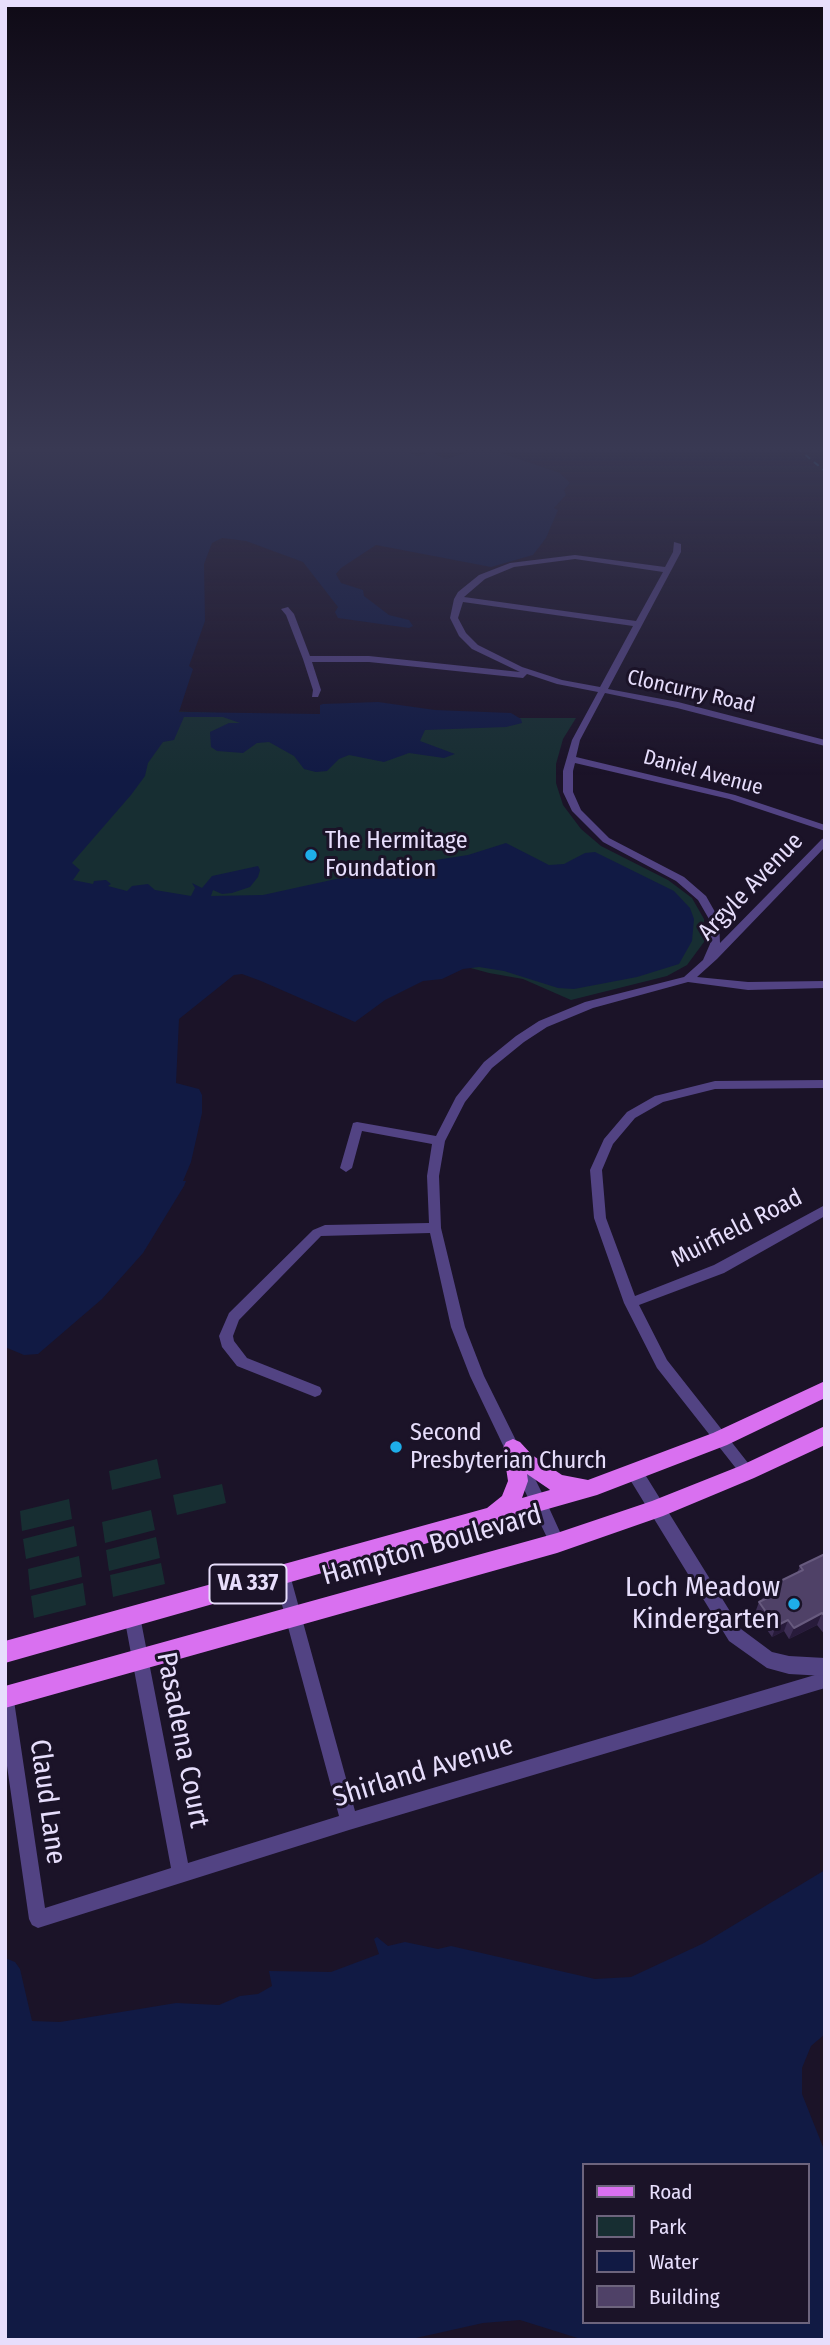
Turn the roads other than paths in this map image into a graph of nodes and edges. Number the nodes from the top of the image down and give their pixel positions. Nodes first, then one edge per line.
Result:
1 (570, 557) edge
2 (578, 557) edge
3 (674, 557) edge
4 (667, 570) junction
5 (458, 599) junction
6 (285, 609) dead end
7 (639, 624) junction
8 (484, 653) junction
9 (306, 659) junction
10 (472, 669) junction
11 (549, 677) junction
12 (605, 687) junction
13 (314, 695) dead end
14 (825, 736) edge
15 (825, 743) edge
16 (571, 759) junction
17 (825, 828) edge
18 (825, 841) edge
19 (715, 919) junction
20 (745, 926) junction
21 (708, 962) junction
22 (688, 979) junction
23 (825, 984) edge
24 (825, 1084) edge
25 (439, 1141) junction
26 (346, 1168) dead end
27 (825, 1210) edge
28 (435, 1228) junction
29 (631, 1303) junction
30 (825, 1389) edge
31 (315, 1391) dead end
32 (825, 1435) edge
33 (720, 1439) junction
34 (513, 1448) junction
35 (747, 1472) junction
36 (635, 1473) junction
37 (597, 1486) junction
38 (540, 1504) junction
39 (656, 1509) junction
40 (491, 1517) junction
41 (557, 1543) junction
42 (282, 1575) junction
43 (132, 1616) junction
44 (293, 1617) junction
45 (5, 1652) edge
46 (140, 1660) junction
47 (825, 1667) edge
48 (825, 1680) edge
49 (5, 1696) edge
50 (349, 1821) junction
51 (181, 1874) junction
52 (38, 1919) joint

1 - 5 street
2 - 4 street
3 - 4 street
4 - 7 street
5 - 7 street
5 - 8 street
6 - 9 street
7 - 12 street
8 - 10 street
8 - 11 street
9 - 10 street, Cloncurry Road
9 - 13 street
10 - 11 street, Cloncurry Road
11 - 12 street, Cloncurry Road
12 - 14 street, Cloncurry Road
12 - 15 street, Cloncurry Road
12 - 16 street
16 - 17 street, Daniel Avenue
16 - 19 street
18 - 20 street, Argyle Avenue
19 - 20 street
19 - 21 street
20 - 21 street, Argyle Avenue
21 - 22 street, Argyle Avenue
22 - 23 street
22 - 25 street
24 - 29 street
25 - 26 street
25 - 28 street
27 - 29 street, Muirfield Road
28 - 31 street
28 - 34 street
29 - 33 street
30 - 33 main road, Hampton Boulevard / VA 337
32 - 35 main road, Hampton Boulevard / VA 337
33 - 35 street
33 - 36 main road, Hampton Boulevard / VA 337
34 - 37 main road
34 - 38 street
34 - 40 main road
35 - 39 main road, Hampton Boulevard / VA 337
36 - 37 main road, Hampton Boulevard / VA 337
36 - 39 street
37 - 38 main road, Hampton Boulevard / VA 337
38 - 40 main road, Hampton Boulevard / VA 337
38 - 41 street
39 - 41 main road, Hampton Boulevard / VA 337
39 - 47 street
40 - 42 main road, Hampton Boulevard / VA 337
41 - 44 main road, Hampton Boulevard / VA 337
42 - 43 main road, Hampton Boulevard / VA 337
42 - 44 street
43 - 45 main road, Hampton Boulevard / VA 337
43 - 46 street, Pasadena Court
44 - 46 main road, Hampton Boulevard / VA 337
44 - 50 street
46 - 49 main road, Hampton Boulevard / VA 337
46 - 51 street, Pasadena Court
48 - 50 street, Shirland Avenue
49 - 52 street, Claud Lane
50 - 51 street, Shirland Avenue
51 - 52 street, Shirland Avenue

